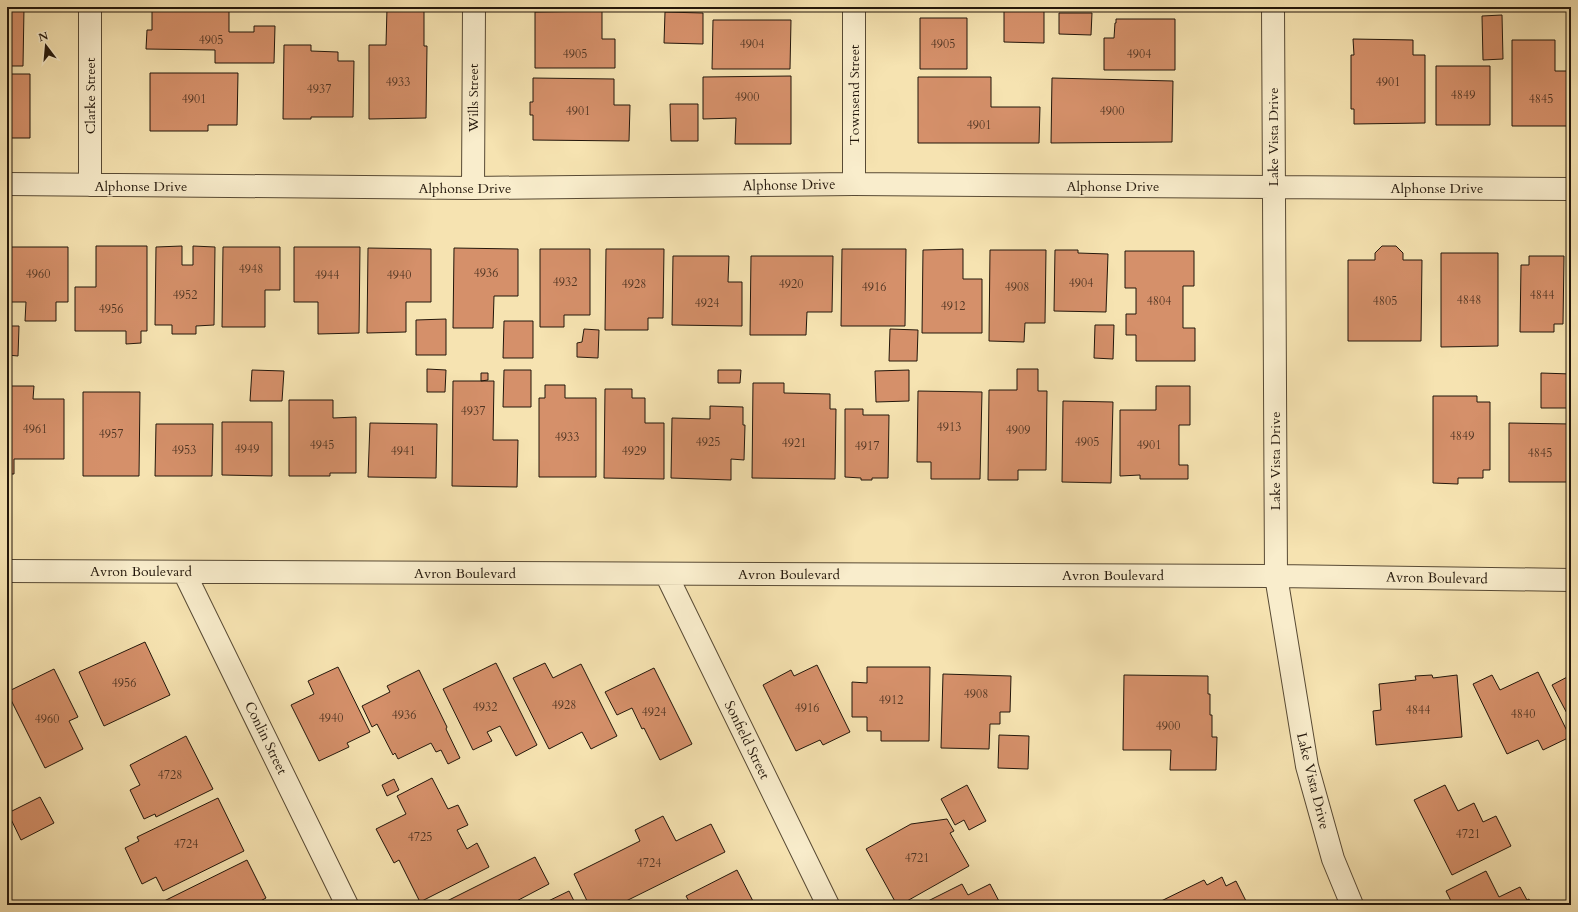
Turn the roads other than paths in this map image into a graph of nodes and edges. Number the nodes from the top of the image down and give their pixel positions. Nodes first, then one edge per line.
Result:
1 (90, 7) edge
2 (474, 7) edge
3 (854, 7) edge
4 (1273, 7) edge
5 (7, 184) edge
6 (854, 184) junction
7 (90, 185) junction
8 (1273, 187) junction
9 (473, 188) junction
10 (1571, 189) edge
11 (7, 570) edge
12 (184, 572) junction
13 (666, 574) junction
14 (1276, 576) junction
15 (1571, 580) edge
16 (347, 905) edge
17 (828, 905) edge
18 (1352, 905) edge

1 - 7 street, Clarke Street
2 - 9 street, Wills Street
3 - 6 street, Townsend Street
4 - 8 street, Lake Vista Drive
5 - 7 street, Alphonse Drive
6 - 8 street, Alphonse Drive
6 - 9 street, Alphonse Drive
7 - 9 street, Alphonse Drive
8 - 10 street, Alphonse Drive
8 - 14 street, Lake Vista Drive
11 - 12 street, Avron Boulevard
12 - 13 street, Avron Boulevard
12 - 16 street, Conlin Street
13 - 14 street, Avron Boulevard
13 - 17 street, Sonfield Street
14 - 15 street, Avron Boulevard
14 - 18 street, Lake Vista Drive

